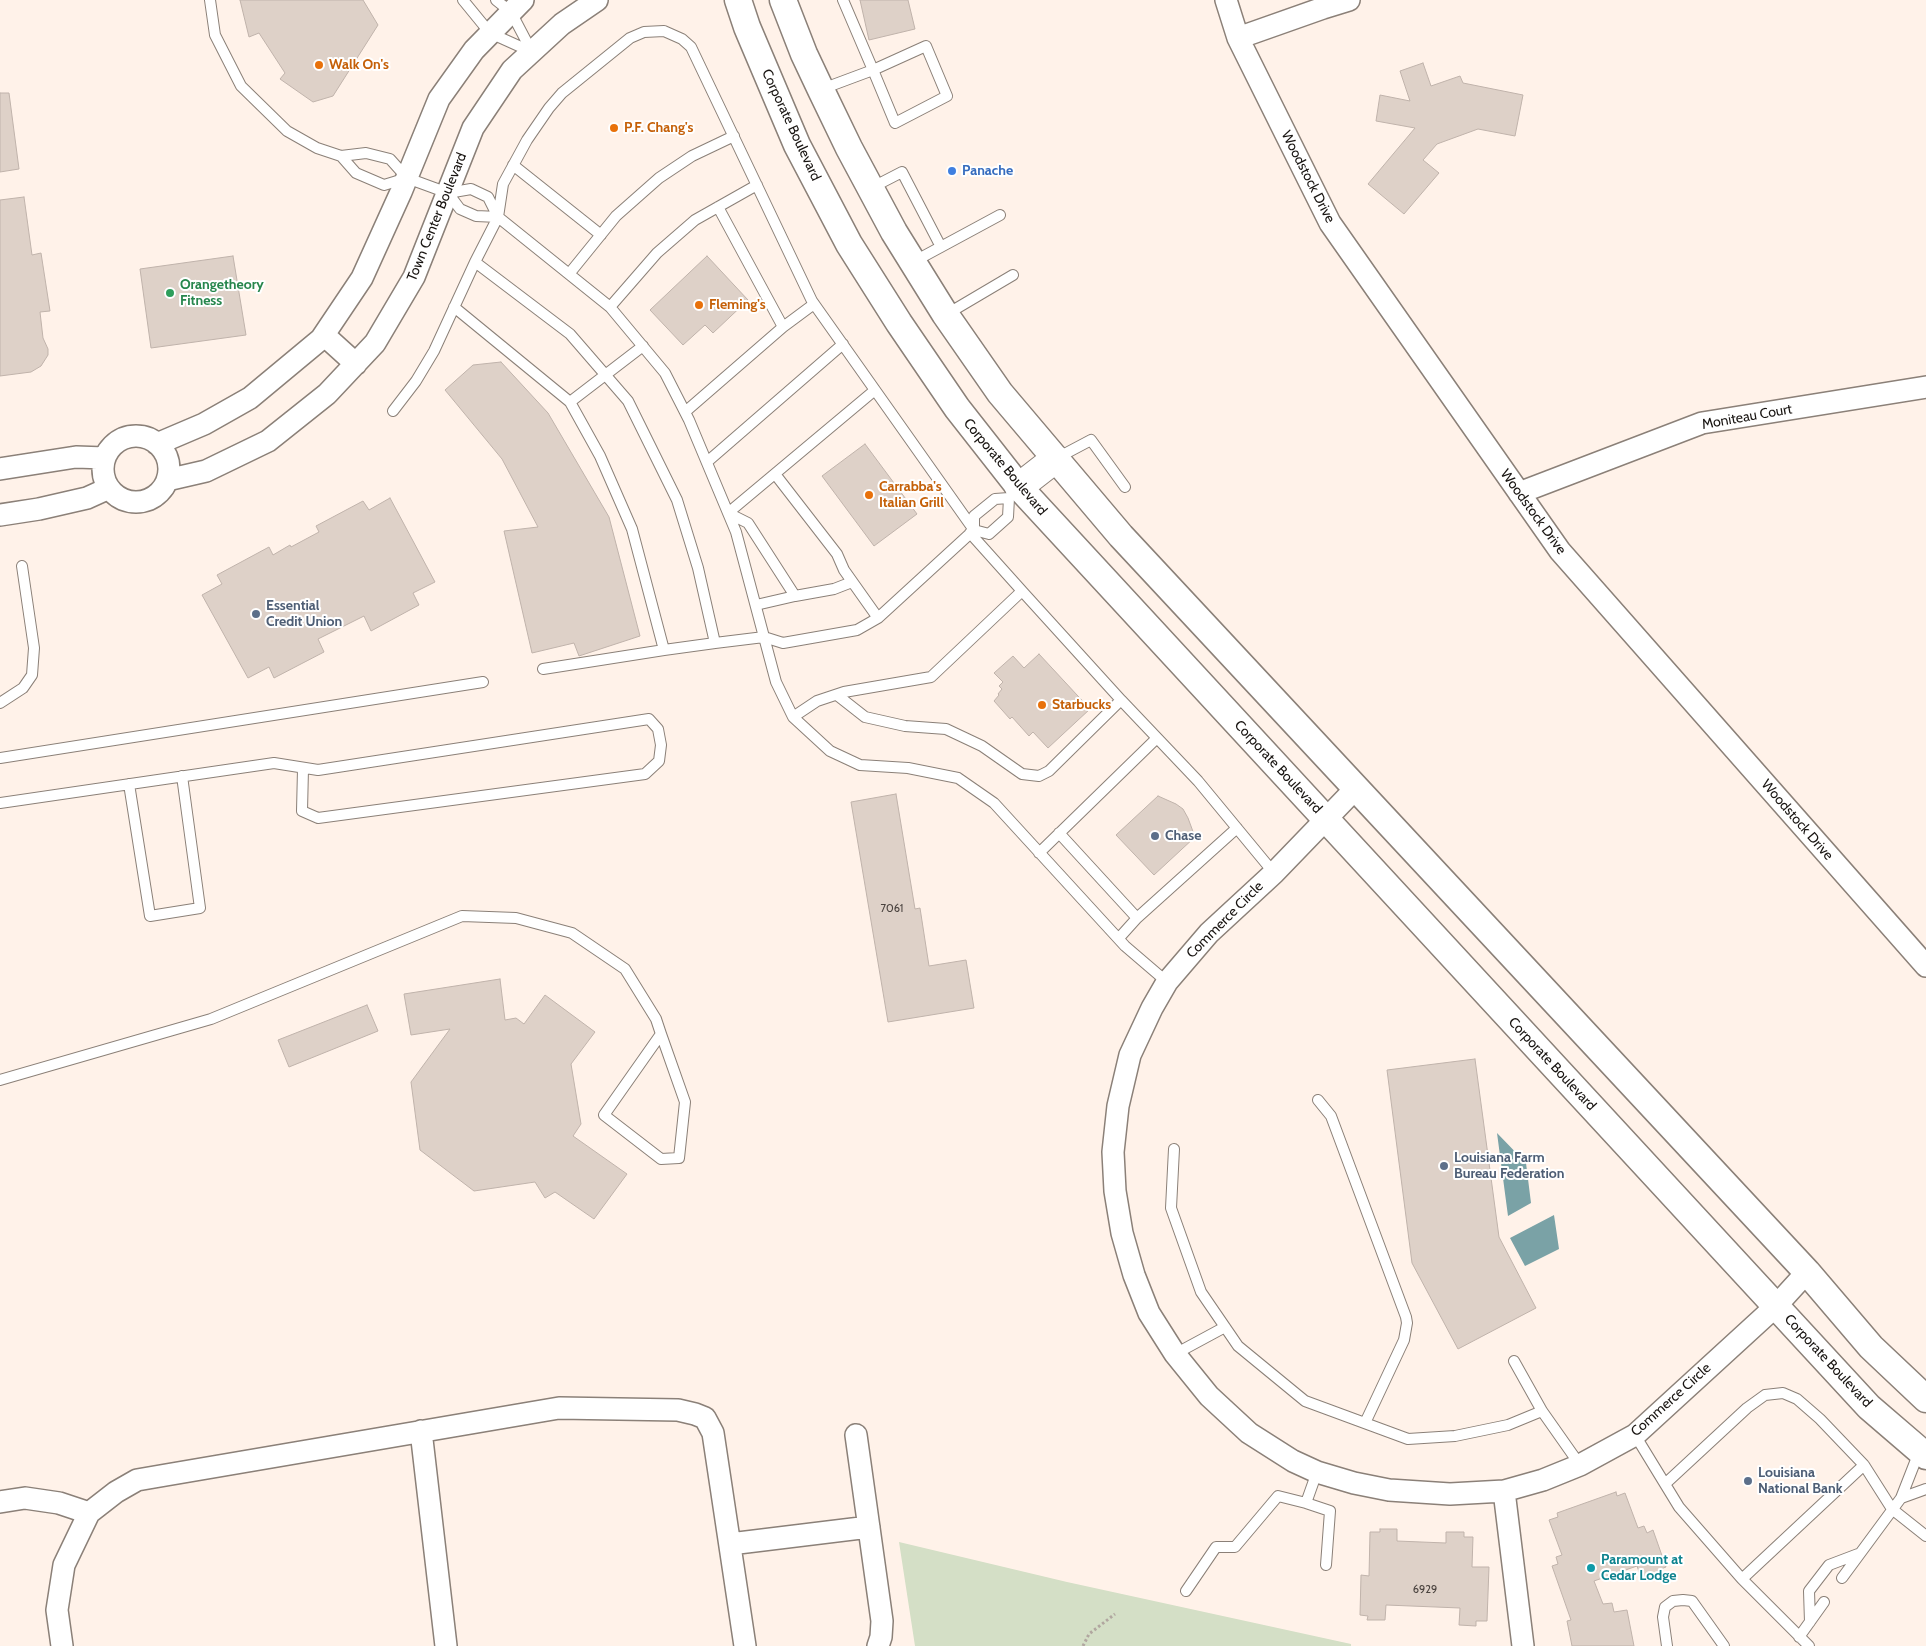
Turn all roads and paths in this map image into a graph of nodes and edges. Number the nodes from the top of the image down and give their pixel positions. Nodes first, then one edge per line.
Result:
1 (210, 0) edge
2 (463, 0) edge
3 (597, 0) edge
4 (738, 0) edge
5 (783, 0) edge
6 (843, 0) edge
7 (1226, 0) edge
8 (1350, 0) edge
9 (510, 4) edge
10 (490, 34) junction
11 (1238, 38) junction
12 (532, 52) junction
13 (873, 70) junction
14 (821, 90) junction
15 (734, 136) junction
16 (341, 156) junction
17 (513, 165) junction
18 (407, 178) junction
19 (757, 185) junction
20 (870, 188) junction
21 (448, 193) junction
22 (718, 207) junction
23 (1000, 215) dead end
24 (498, 216) junction
25 (601, 235) junction
26 (940, 247) junction
27 (475, 262) junction
28 (912, 262) junction
29 (569, 274) junction
30 (1013, 275) dead end
31 (814, 304) junction
32 (454, 307) junction
33 (610, 307) junction
34 (945, 314) junction
35 (782, 327) junction
36 (324, 335) junction
37 (843, 344) junction
38 (643, 346) junction
39 (356, 364) junction
40 (606, 375) junction
41 (1926, 388) edge
42 (875, 390) junction
43 (570, 402) junction
44 (393, 411) dead end
45 (685, 412) junction
46 (157, 444) junction
47 (105, 458) junction
48 (1055, 459) junction
49 (707, 462) junction
50 (0, 469) edge
51 (775, 474) junction
52 (167, 480) junction
53 (1125, 487) dead end
54 (109, 488) junction
55 (1014, 493) junction
56 (1519, 493) junction
57 (728, 513) junction
58 (0, 515) edge
59 (972, 532) junction
60 (22, 566) dead end
61 (852, 582) junction
62 (1022, 591) junction
63 (795, 596) junction
64 (756, 605) junction
65 (878, 618) junction
66 (764, 637) junction
67 (714, 643) junction
68 (664, 650) junction
69 (543, 669) dead end
70 (484, 682) dead end
71 (837, 695) junction
72 (1121, 700) junction
73 (0, 703) edge
74 (793, 717) junction
75 (1157, 738) junction
76 (0, 758) edge
77 (303, 769) junction
78 (182, 776) junction
79 (129, 784) junction
80 (1356, 787) junction
81 (0, 803) edge
82 (1327, 820) junction
83 (1236, 828) junction
84 (1059, 833) junction
85 (1039, 853) junction
86 (1274, 873) junction
87 (1138, 918) junction
88 (1118, 938) junction
89 (1926, 966) edge
90 (1167, 982) junction
91 (661, 1034) junction
92 (0, 1080) edge
93 (1318, 1100) dead end
94 (1174, 1149) dead end
95 (1808, 1272) junction
96 (1776, 1306) junction
97 (1225, 1327) junction
98 (1175, 1354) junction
99 (1514, 1361) dead end
100 (1926, 1399) edge
101 (1542, 1411) junction
102 (1365, 1423) junction
103 (421, 1431) junction
104 (856, 1435) dead end
105 (1635, 1435) junction
106 (1923, 1453) edge
107 (1864, 1464) junction
108 (1580, 1465) junction
109 (1317, 1472) junction
110 (1665, 1484) junction
111 (1926, 1489) edge
112 (1504, 1491) junction
113 (1902, 1498) junction
114 (0, 1502) edge
115 (1306, 1503) junction
116 (1892, 1509) junction
117 (89, 1513) junction
118 (869, 1527) junction
119 (1926, 1536) edge
120 (730, 1544) junction
121 (1859, 1554) junction
122 (1326, 1565) dead end
123 (1842, 1578) dead end
124 (1742, 1579) junction
125 (1186, 1591) dead end
126 (1824, 1602) dead end
127 (1115, 1614) dead end
128 (1810, 1622) junction
129 (1799, 1637) junction
130 (62, 1646) edge
131 (446, 1646) edge
132 (745, 1646) edge
133 (878, 1646) edge
134 (1083, 1646) edge
135 (1523, 1646) edge
136 (1667, 1646) edge
137 (1724, 1646) edge
138 (1809, 1646) edge

1 - 16 lane
2 - 10 lane
3 - 12 street, Town Center Boulevard
4 - 55 street, Corporate Boulevard
5 - 14 street
6 - 13 lane
7 - 11 street, Woodstock Drive
8 - 11 street
9 - 10 street
9 - 12 lane
10 - 12 lane
10 - 18 street
11 - 56 street, Woodstock Drive
12 - 21 street, Town Center Boulevard
13 - 13 lane
13 - 14 lane
14 - 20 street
15 - 17 lane
15 - 19 lane
15 - 25 lane
16 - 18 lane
16 - 18 lane
17 - 24 lane
17 - 25 lane
18 - 21 lane
18 - 36 street
19 - 22 lane
19 - 31 lane
20 - 26 lane
20 - 28 street
21 - 24 lane
21 - 24 lane
21 - 39 street, Town Center Boulevard
22 - 33 lane
22 - 35 lane
23 - 26 lane
24 - 27 lane
24 - 29 lane
25 - 29 lane
26 - 28 lane
27 - 32 lane
27 - 40 lane
28 - 34 street
29 - 33 lane
30 - 34 lane
31 - 35 lane
31 - 37 lane
32 - 43 lane
32 - 44 lane
33 - 38 lane
34 - 48 street
35 - 45 lane
36 - 39 street
36 - 46 street
37 - 42 lane
37 - 49 lane
38 - 40 lane
38 - 45 lane
39 - 52 street, Town Center Boulevard
40 - 43 lane
40 - 67 lane
41 - 56 street, Moniteau Court
42 - 51 lane
42 - 59 lane
43 - 68 lane
45 - 49 lane
46 - 47 street
46 - 52 street
47 - 50 street
47 - 54 street
48 - 53 lane
48 - 55 main road
48 - 80 street
49 - 57 lane
51 - 57 lane
51 - 61 lane
52 - 54 street
54 - 58 street
55 - 59 lane
55 - 59 lane
55 - 82 street, Corporate Boulevard
56 - 89 street, Woodstock Drive
57 - 63 lane
57 - 64 lane
59 - 62 lane
59 - 65 lane
60 - 73 lane
61 - 63 lane
61 - 65 lane
62 - 71 lane
62 - 72 lane
63 - 64 lane
64 - 66 lane
65 - 66 lane
66 - 67 lane
66 - 74 lane
67 - 68 lane
68 - 69 lane
70 - 76 lane
71 - 72 lane
71 - 74 lane
72 - 75 lane
74 - 85 lane
75 - 83 lane
75 - 84 lane
77 - 77 lane
77 - 78 lane
78 - 79 lane
78 - 79 lane
79 - 81 lane
80 - 82 street, Commerce Circle
80 - 95 street
82 - 86 street, Commerce Circle
82 - 96 street, Corporate Boulevard
83 - 86 lane
83 - 87 lane
84 - 85 lane
84 - 87 lane
85 - 88 lane
86 - 90 street, Commerce Circle
87 - 88 lane
88 - 90 lane
90 - 98 street, Commerce Circle
91 - 91 lane
91 - 92 lane
93 - 102 lane
94 - 97 lane
95 - 96 street, Commerce Circle
95 - 100 street
96 - 105 street, Commerce Circle
96 - 106 street, Corporate Boulevard
97 - 98 lane
97 - 102 lane
98 - 109 street, Commerce Circle
99 - 101 lane
101 - 102 lane
101 - 108 lane
103 - 117 street
103 - 120 street
103 - 131 street
104 - 118 street
105 - 108 street, Commerce Circle
105 - 110 lane
106 - 113 lane
107 - 110 lane
107 - 116 lane
107 - 124 lane
108 - 112 street, Commerce Circle
109 - 112 street, Commerce Circle
109 - 115 lane
110 - 124 lane
111 - 113 lane
112 - 135 street
113 - 116 lane
114 - 117 street
115 - 122 lane
115 - 125 lane
116 - 119 lane
116 - 121 lane
117 - 130 street
118 - 120 street
118 - 133 street
120 - 132 street
121 - 123 lane
121 - 128 lane
124 - 129 lane
126 - 128 lane
127 - 134 path
128 - 129 lane
129 - 138 lane
136 - 137 lane

